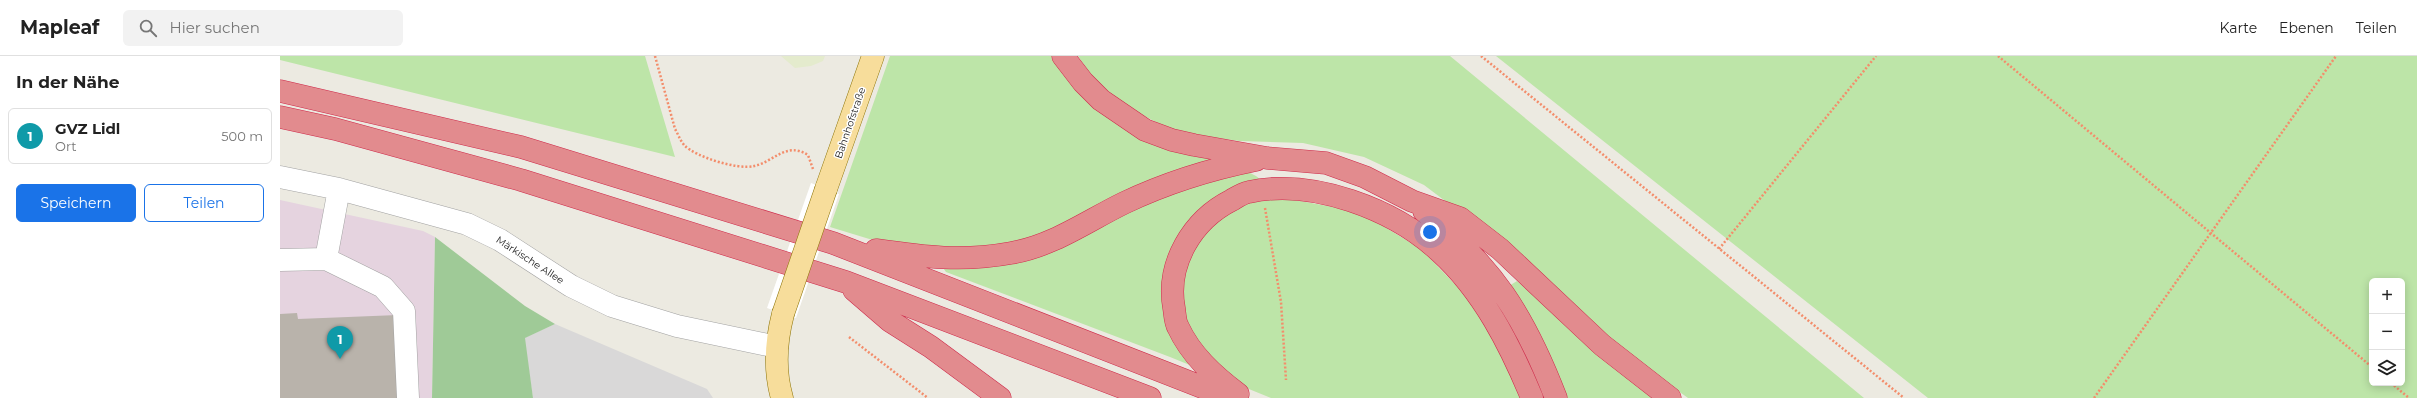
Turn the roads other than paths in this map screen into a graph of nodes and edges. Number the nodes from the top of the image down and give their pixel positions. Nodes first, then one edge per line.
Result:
1 (873, 56) edge
2 (1063, 56) edge
3 (280, 90) edge
4 (280, 118) edge
5 (1267, 158) junction
6 (280, 177) edge
7 (339, 189) junction
8 (1412, 201) junction
9 (833, 243) junction
10 (326, 258) junction
11 (280, 260) edge
12 (846, 282) junction
13 (777, 347) junction
14 (408, 398) edge
15 (782, 398) edge
16 (1000, 398) edge
17 (1150, 398) edge
18 (1230, 398) edge
19 (1243, 398) edge
20 (1532, 398) edge
21 (1556, 398) edge
22 (1670, 398) edge

1 - 13 main road, Bahnhofstraße, bridge
2 - 5 highway
3 - 9 highway
4 - 12 highway
5 - 8 highway
5 - 9 highway
6 - 7 street, Märkische Allee
7 - 10 street
7 - 13 street, Märkische Allee
8 - 21 highway
8 - 22 highway
9 - 18 highway
10 - 11 street
10 - 14 street
12 - 16 highway
12 - 17 highway
13 - 15 main road, Bahnhofstraße
19 - 20 highway

